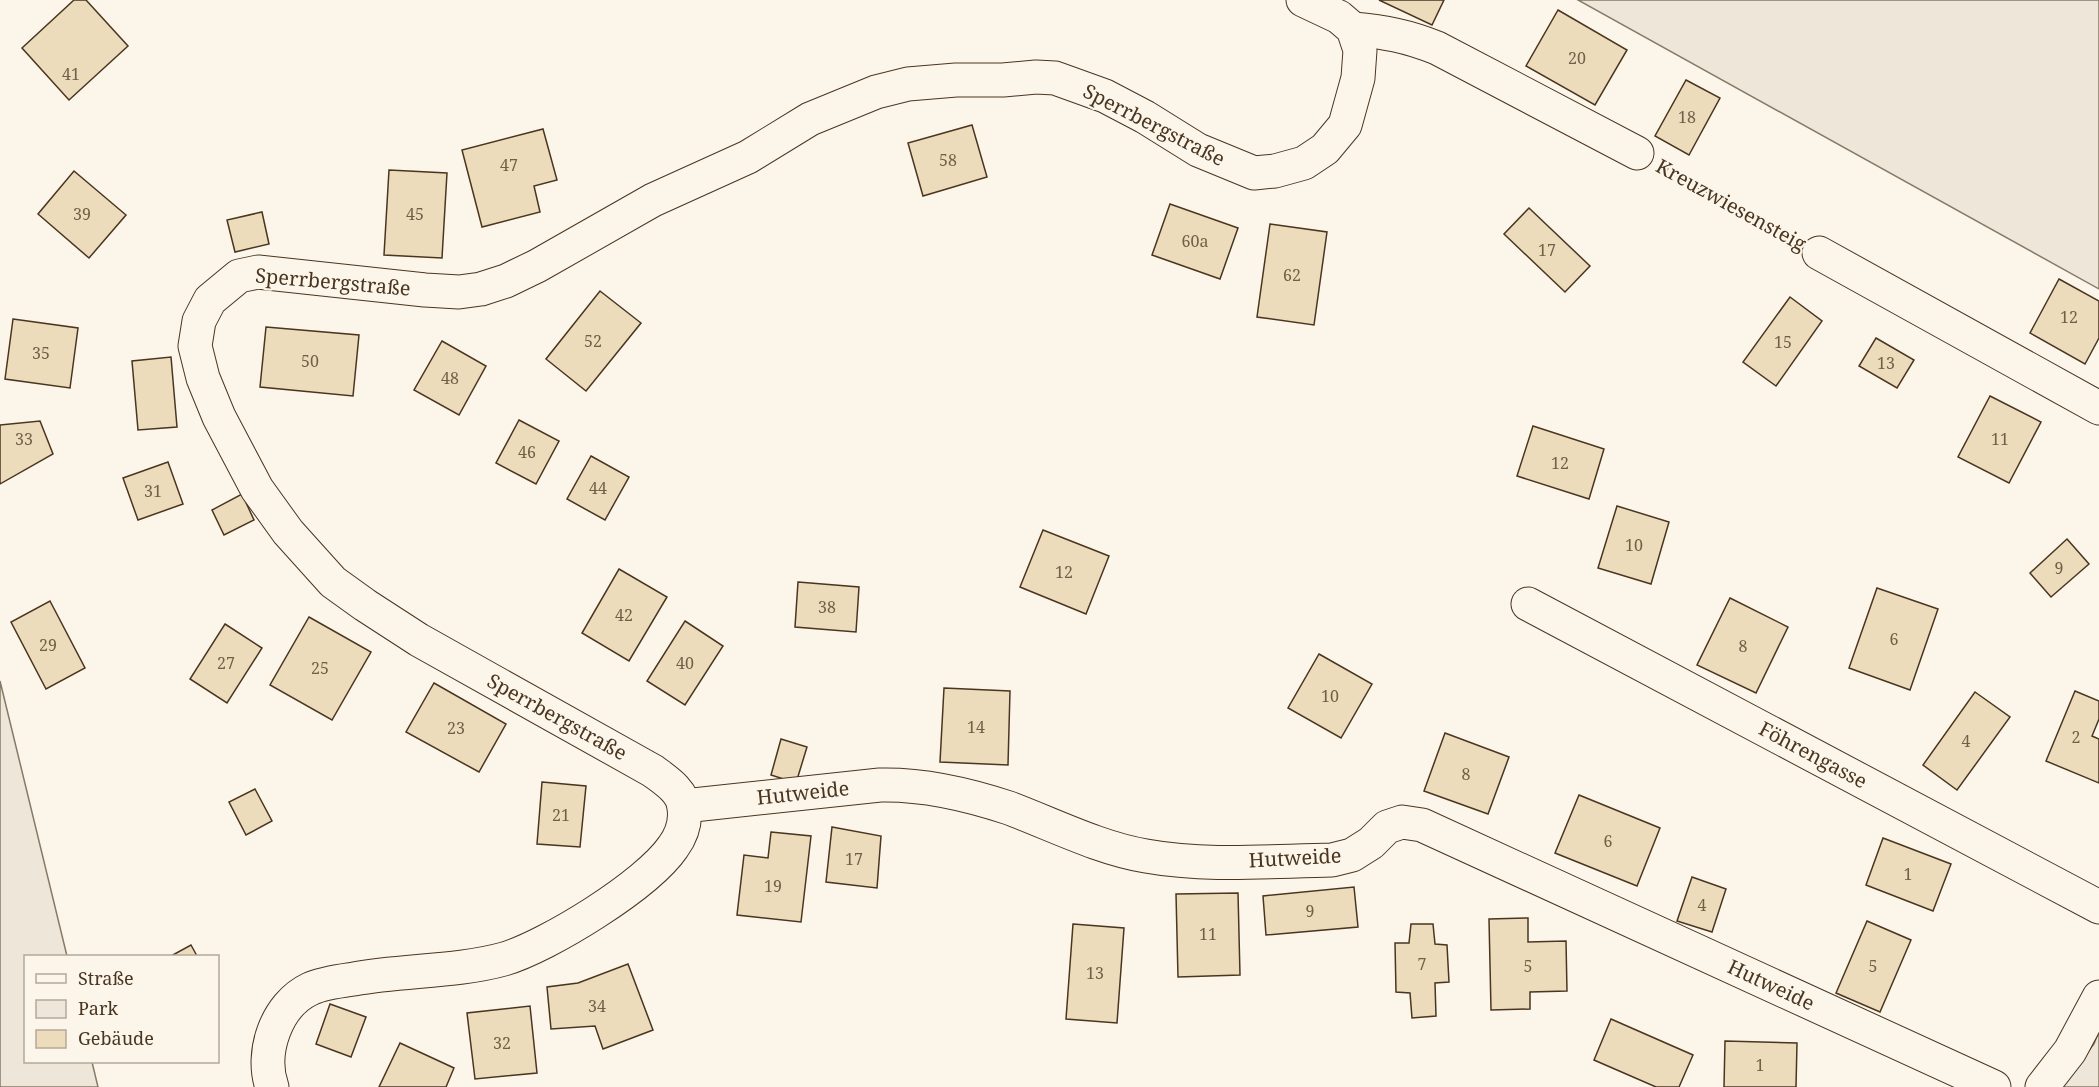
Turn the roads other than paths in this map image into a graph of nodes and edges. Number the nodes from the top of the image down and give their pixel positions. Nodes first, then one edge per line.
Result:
1 (1303, 0) edge
2 (1353, 29) junction
3 (1637, 153) road end
4 (1819, 253) road end
5 (2099, 408) edge
6 (1528, 604) dead end
7 (684, 806) junction
8 (2099, 907) edge
9 (2099, 997) edge
10 (272, 1087) edge
11 (1994, 1087) edge
12 (2042, 1087) edge

1 - 2 street
2 - 3 street, Kreuzwiesensteig
2 - 7 street, Sperrbergstraße
4 - 5 street, Kreuzwiesensteig
6 - 8 street, Föhrengasse
7 - 10 street
7 - 11 street, Hutweide
9 - 12 street

